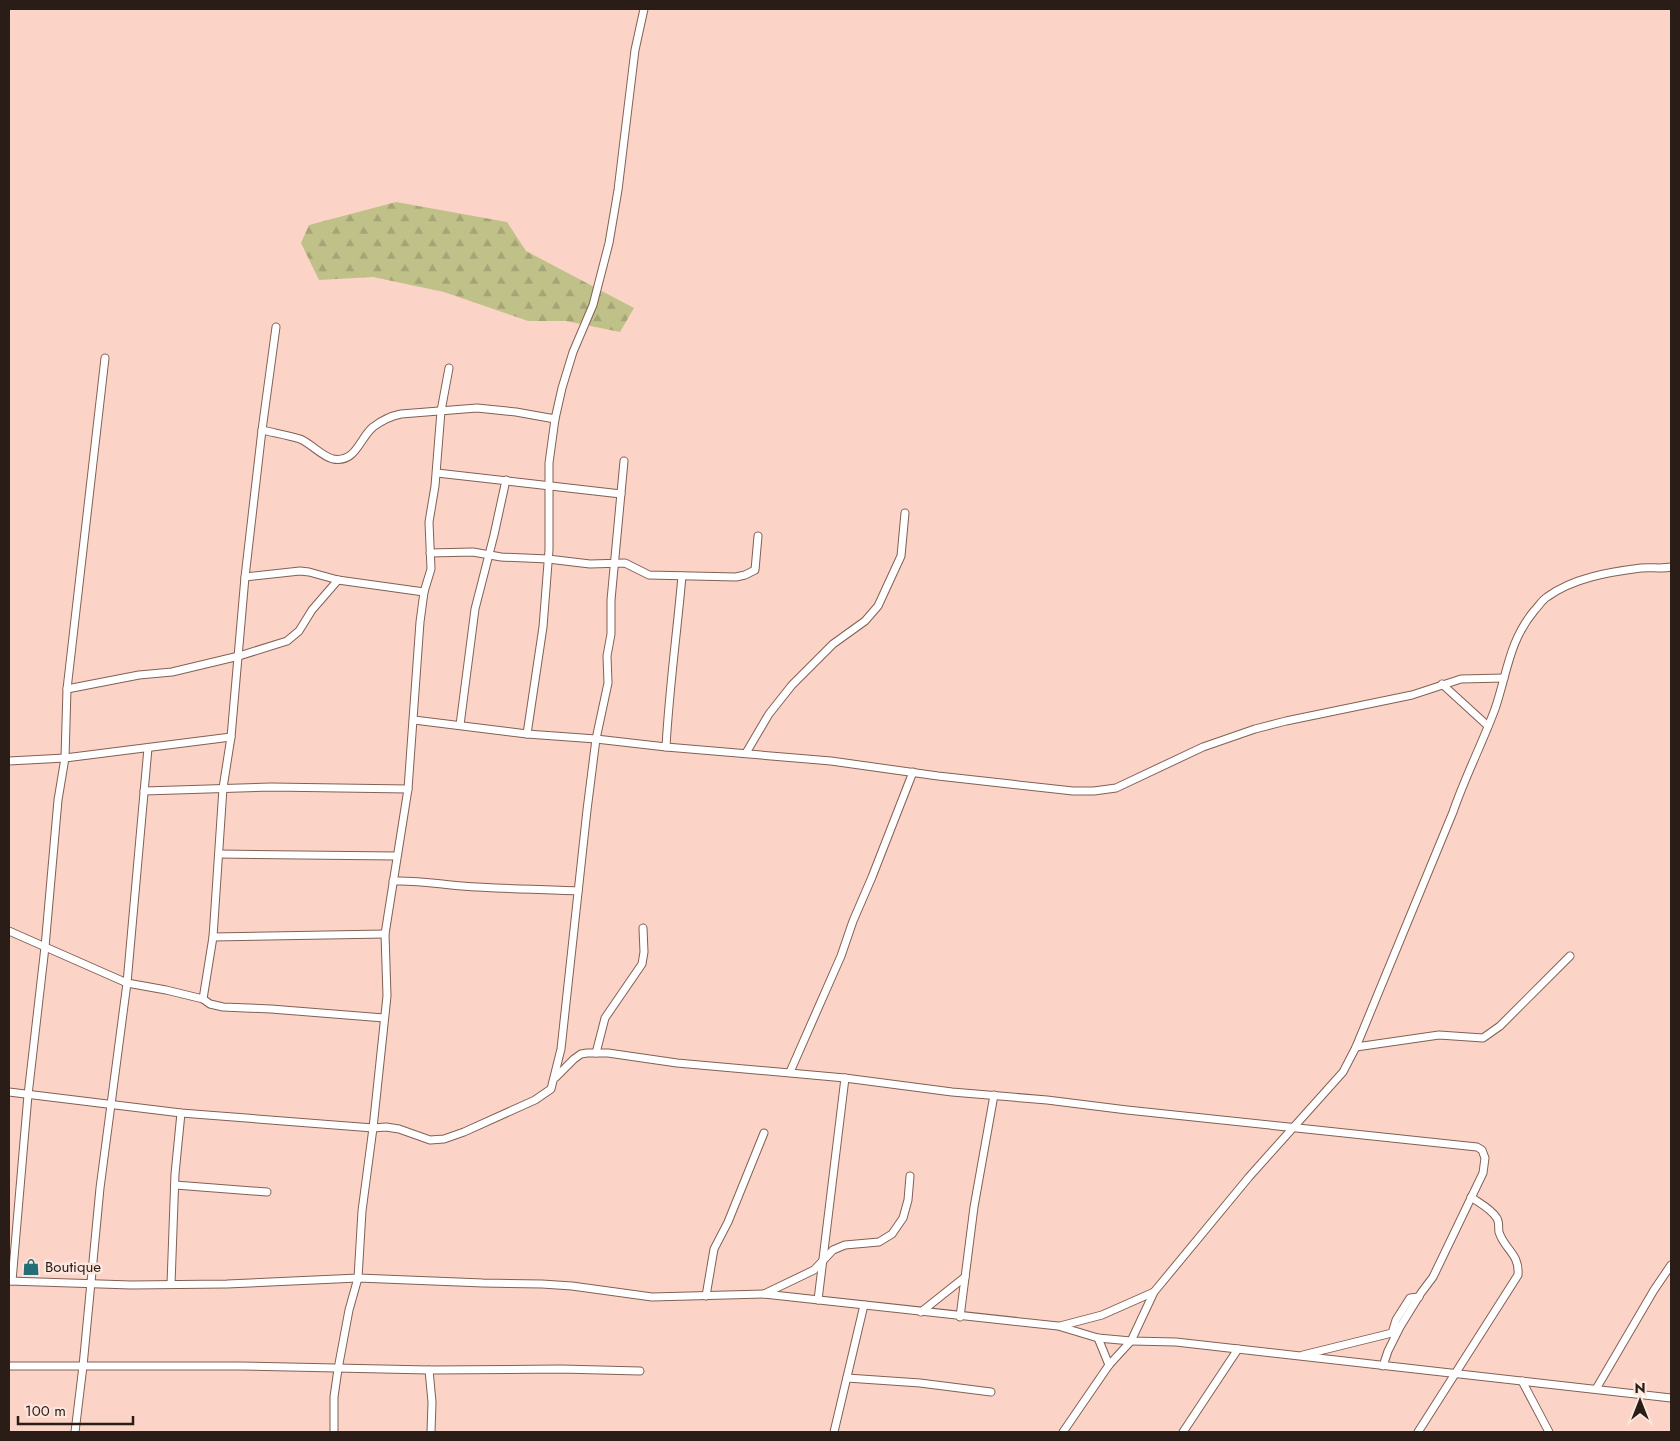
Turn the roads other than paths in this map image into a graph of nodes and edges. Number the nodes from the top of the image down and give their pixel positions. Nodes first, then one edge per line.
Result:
1 (644, 9) edge
2 (276, 326) dead end
3 (105, 358) dead end
4 (449, 368) dead end
5 (442, 411) junction
6 (555, 419) junction
7 (262, 430) junction
8 (624, 461) dead end
9 (437, 473) junction
10 (506, 480) junction
11 (549, 486) junction
12 (621, 494) junction
13 (906, 513) dead end
14 (758, 536) dead end
15 (430, 553) junction
16 (489, 556) junction
17 (548, 559) junction
18 (615, 564) junction
19 (1671, 567) edge
20 (682, 576) junction
21 (245, 577) junction
22 (338, 580) junction
23 (424, 592) junction
24 (239, 656) junction
25 (1504, 678) junction
26 (1442, 684) junction
27 (67, 689) junction
28 (414, 720) junction
29 (460, 725) junction
30 (1488, 726) junction
31 (527, 734) junction
32 (231, 737) junction
33 (596, 738) junction
34 (666, 747) junction
35 (148, 748) junction
36 (746, 753) junction
37 (65, 758) junction
38 (9, 762) edge
39 (913, 772) junction
40 (223, 788) junction
41 (408, 788) junction
42 (144, 791) junction
43 (219, 854) junction
44 (396, 856) junction
45 (393, 880) junction
46 (578, 890) junction
47 (643, 928) dead end
48 (9, 931) edge
49 (385, 934) junction
50 (213, 937) junction
51 (45, 947) junction
52 (1570, 956) dead end
53 (127, 984) junction
54 (203, 999) junction
55 (384, 1018) junction
56 (1356, 1047) junction
57 (596, 1053) junction
58 (790, 1072) junction
59 (555, 1077) junction
60 (845, 1078) junction
61 (9, 1092) edge
62 (28, 1094) junction
63 (994, 1095) junction
64 (112, 1106) junction
65 (181, 1114) junction
66 (373, 1128) junction
67 (1291, 1128) junction
68 (764, 1133) dead end
69 (910, 1176) dead end
70 (175, 1185) junction
71 (267, 1192) dead end
72 (1471, 1196) junction
73 (823, 1261) junction
74 (1671, 1265) edge
75 (965, 1277) junction
76 (358, 1278) junction
77 (11, 1281) edge
78 (171, 1284) junction
79 (91, 1285) junction
80 (1154, 1292) junction
81 (764, 1294) junction
82 (706, 1296) junction
83 (1419, 1296) junction
84 (818, 1300) junction
85 (864, 1305) junction
86 (921, 1312) junction
87 (960, 1316) junction
88 (1058, 1326) junction
89 (1098, 1338) junction
90 (1131, 1341) junction
91 (1238, 1349) junction
92 (1298, 1356) junction
93 (1109, 1365) junction
94 (9, 1366) edge
95 (83, 1366) junction
96 (1383, 1366) junction
97 (338, 1369) junction
98 (429, 1370) junction
99 (640, 1371) dead end
100 (1456, 1374) junction
101 (847, 1378) junction
102 (1522, 1381) junction
103 (1596, 1389) junction
104 (992, 1392) dead end
105 (1671, 1398) edge
106 (75, 1432) edge
107 (334, 1432) edge
108 (430, 1432) edge
109 (834, 1432) edge
110 (1063, 1432) edge
111 (1183, 1432) edge
112 (1418, 1432) edge
113 (1549, 1432) edge

1 - 6 street
2 - 7 street
3 - 27 street
4 - 5 street
5 - 6 street
5 - 7 street
5 - 9 street
6 - 11 street
7 - 21 street
8 - 12 street
9 - 10 street
9 - 15 street
10 - 11 street
10 - 16 street
11 - 12 street
11 - 17 street
12 - 18 street
13 - 36 street
14 - 20 street
15 - 16 street
15 - 23 street
16 - 17 street
16 - 29 street
17 - 18 street
17 - 31 street
18 - 20 street
18 - 33 street
19 - 25 street
20 - 34 street
21 - 22 street
21 - 24 street
22 - 23 street
22 - 24 street
23 - 28 street
24 - 27 street
24 - 32 street
25 - 26 street
25 - 30 street
26 - 30 street
26 - 39 street
27 - 37 street
28 - 29 street
28 - 41 street
29 - 31 street
30 - 56 street
31 - 33 street
32 - 35 street
32 - 40 street
33 - 34 street
33 - 46 street
34 - 36 street
35 - 37 street
35 - 42 street
36 - 39 street
37 - 38 street
37 - 51 street
39 - 58 street
40 - 41 street
40 - 42 street
40 - 43 street
41 - 44 street
42 - 53 street
43 - 44 street
43 - 50 street
44 - 45 street
45 - 46 street
45 - 49 street
46 - 59 street
47 - 57 street
48 - 51 street
49 - 50 street
49 - 55 street
50 - 54 street
51 - 53 street
51 - 62 street
52 - 56 street
53 - 54 street
53 - 64 street
54 - 55 street
55 - 66 street
56 - 67 street
57 - 58 street
57 - 59 street
58 - 60 street
59 - 66 street
60 - 63 street
60 - 73 street
61 - 62 street
62 - 64 street
62 - 77 street
63 - 67 street
63 - 75 street
64 - 65 street
64 - 79 street
65 - 66 street
65 - 70 street
66 - 76 street
67 - 72 street
67 - 80 street
68 - 82 street
69 - 73 street
70 - 71 street
70 - 78 street
72 - 83 street
72 - 100 street
73 - 81 street
73 - 84 street
74 - 103 street
75 - 86 street
75 - 87 street
76 - 78 street
76 - 82 street
76 - 97 street
77 - 79 street
78 - 79 street
79 - 95 street
80 - 88 street
80 - 90 street
81 - 82 street
81 - 84 street
83 - 92 street
83 - 96 street
84 - 85 street
85 - 86 street
85 - 101 street
86 - 87 street
87 - 88 street
88 - 89 street
89 - 90 street
89 - 93 street
90 - 91 street
90 - 93 street
91 - 92 street
91 - 111 street
92 - 96 street
93 - 110 street
94 - 95 street
95 - 97 street
95 - 106 street
96 - 100 street
97 - 98 street
97 - 107 street
98 - 99 street
98 - 108 street
100 - 102 street
100 - 112 street
101 - 104 street
101 - 109 street
102 - 103 street
102 - 113 street
103 - 105 street

